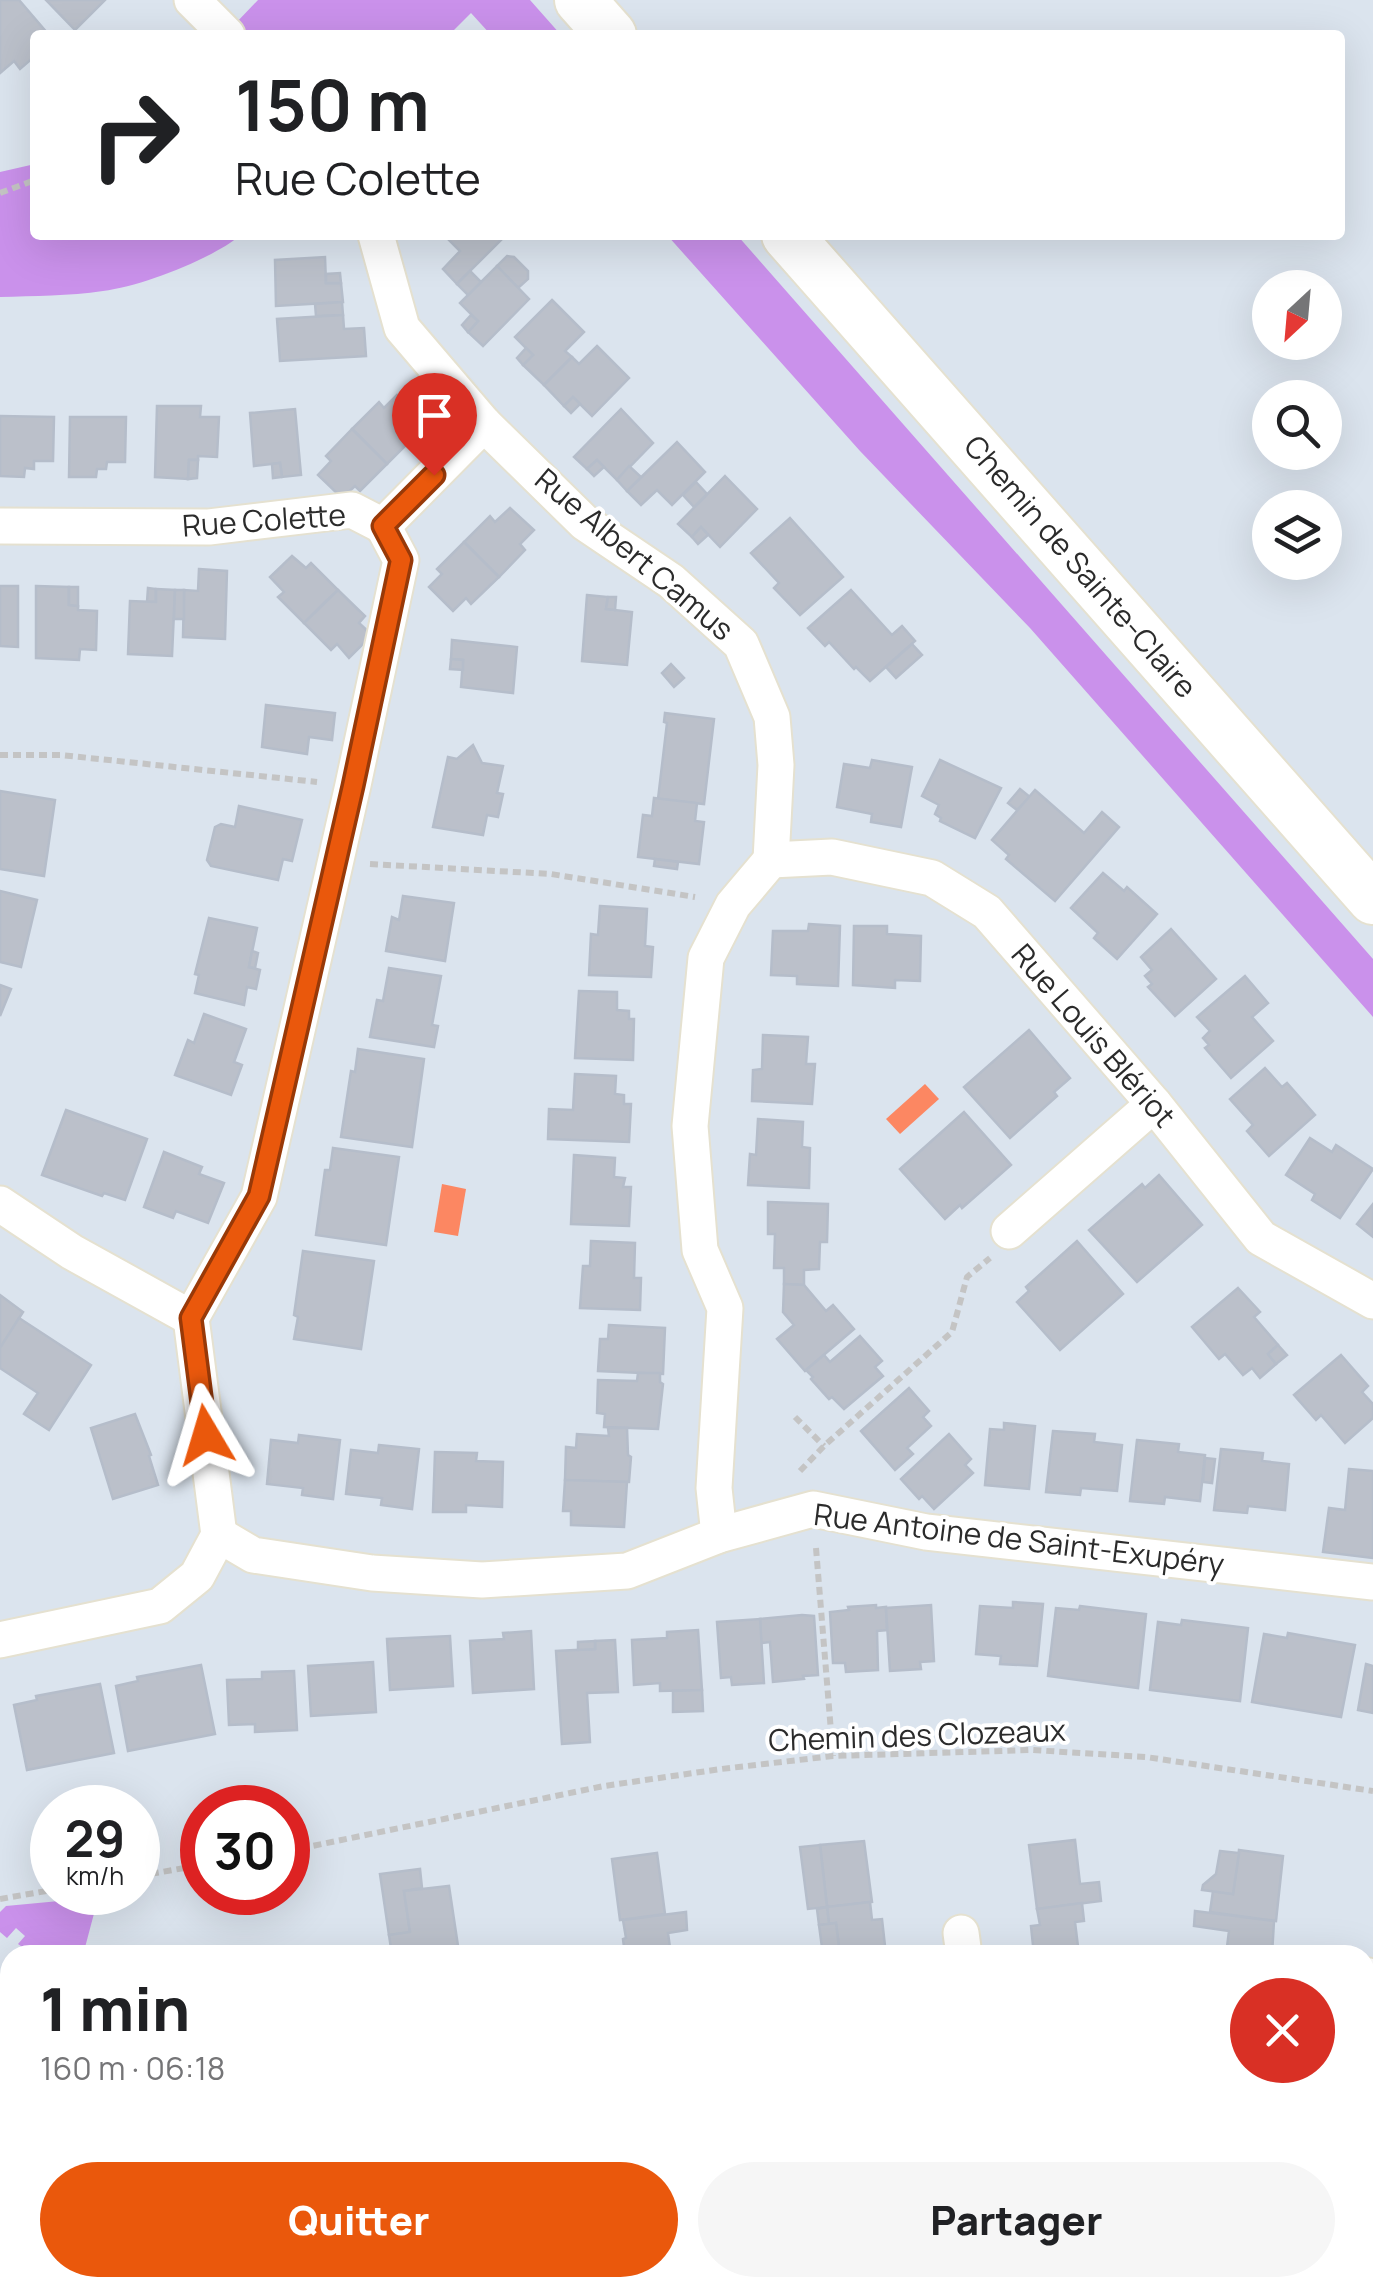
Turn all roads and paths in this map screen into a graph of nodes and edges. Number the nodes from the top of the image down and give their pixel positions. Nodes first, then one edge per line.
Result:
1 (192, 0) edge
2 (580, 0) edge
3 (222, 30) edge
4 (606, 30) edge
5 (30, 182) edge
6 (0, 193) edge
7 (377, 240) edge
8 (791, 240) edge
9 (484, 424) junction
10 (0, 526) edge
11 (383, 526) junction
12 (0, 755) edge
13 (353, 786) junction
14 (771, 860) junction
15 (335, 862) junction
16 (1373, 898) edge
17 (710, 899) dead end
18 (1154, 1104) junction
19 (0, 1204) edge
20 (1008, 1230) joint
21 (1373, 1301) edge
22 (191, 1318) junction
23 (795, 1417) dead end
24 (824, 1446) junction
25 (794, 1478) dead end
26 (219, 1535) junction
27 (719, 1535) junction
28 (816, 1548) dead end
29 (1373, 1582) edge
30 (0, 1640) edge
31 (833, 1756) junction
32 (1373, 1791) edge
33 (310, 1846) edge
34 (30, 1894) edge
35 (0, 1899) edge

1 - 3 street
2 - 4 main road
5 - 6 path
7 - 9 street, Rue Albert Camus
8 - 16 main road, Chemin de Sainte-Claire
9 - 11 street, Rue Colette
9 - 14 street, Rue Albert Camus
10 - 11 street, Rue Colette
11 - 13 street
12 - 13 path
13 - 15 street
14 - 18 street, Rue Louis Blériot
14 - 27 street
15 - 17 path
15 - 22 street
18 - 20 street
18 - 21 street, Rue Louis Blériot
19 - 22 street
20 - 24 path
22 - 26 street
23 - 24 path
24 - 25 path
26 - 27 street, Rue Antoine de Saint-Exupéry
26 - 30 street
27 - 29 street, Rue Antoine de Saint-Exupéry
28 - 31 path
31 - 32 path, Chemin des Clozeaux
31 - 33 path, Chemin des Clozeaux
34 - 35 path

